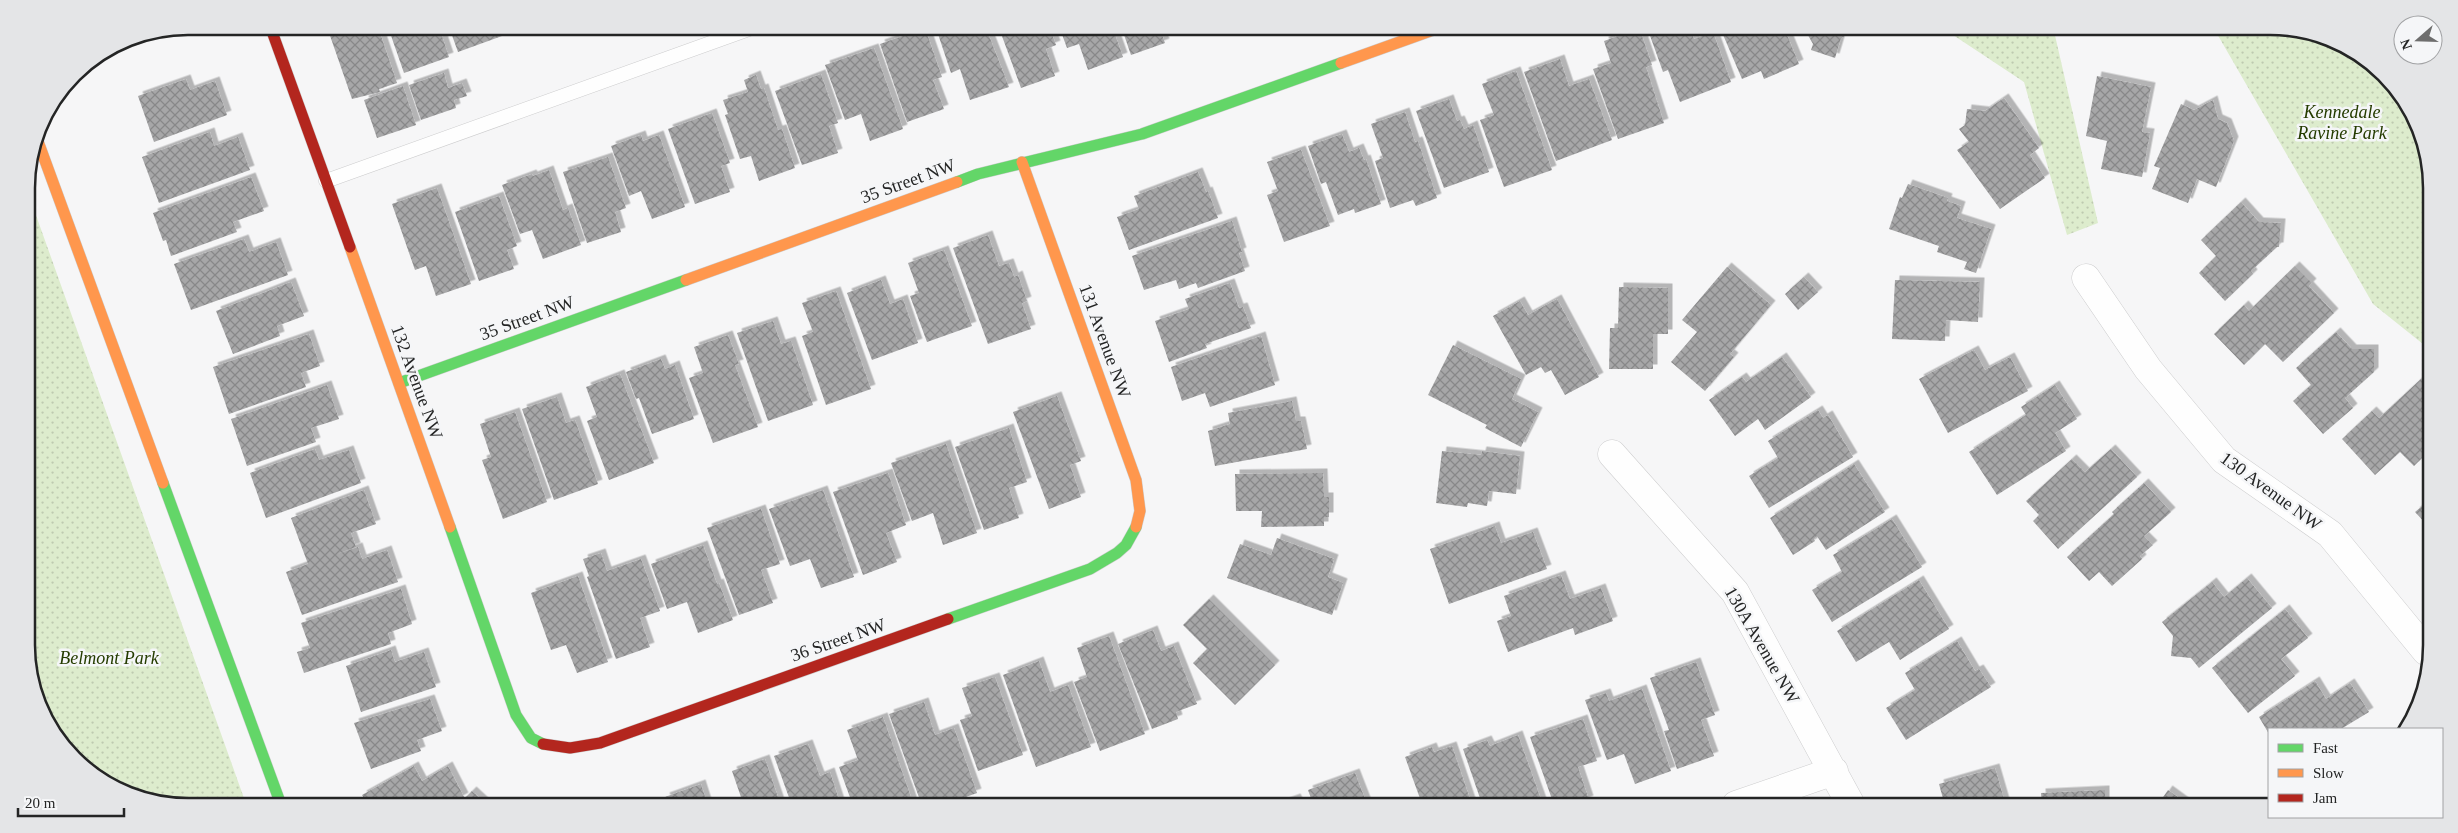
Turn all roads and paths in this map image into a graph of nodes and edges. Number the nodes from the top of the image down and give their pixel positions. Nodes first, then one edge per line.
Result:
1 (273, 35) edge
2 (733, 35) edge
3 (1419, 35) edge
4 (40, 147) edge
5 (1022, 162) junction
6 (326, 181) junction
7 (2086, 278) dead end
8 (399, 383) junction
9 (1612, 454) dead end
10 (1134, 534) joint
11 (2423, 647) edge
12 (541, 744) joint
13 (1834, 771) junction
14 (279, 798) edge
15 (1756, 798) edge
16 (1848, 798) edge

1 - 6 street, 132 Avenue NW
2 - 6 lane
3 - 5 street, 35 Street NW
4 - 14 street
5 - 8 street, 35 Street NW
5 - 10 street, 131 Avenue NW
6 - 8 street, 132 Avenue NW
7 - 11 street, 130 Avenue NW
8 - 12 street, 132 Avenue NW
9 - 13 street, 130A Avenue NW
10 - 12 street, 36 Street NW
13 - 15 street
13 - 16 street, 130A Avenue NW

